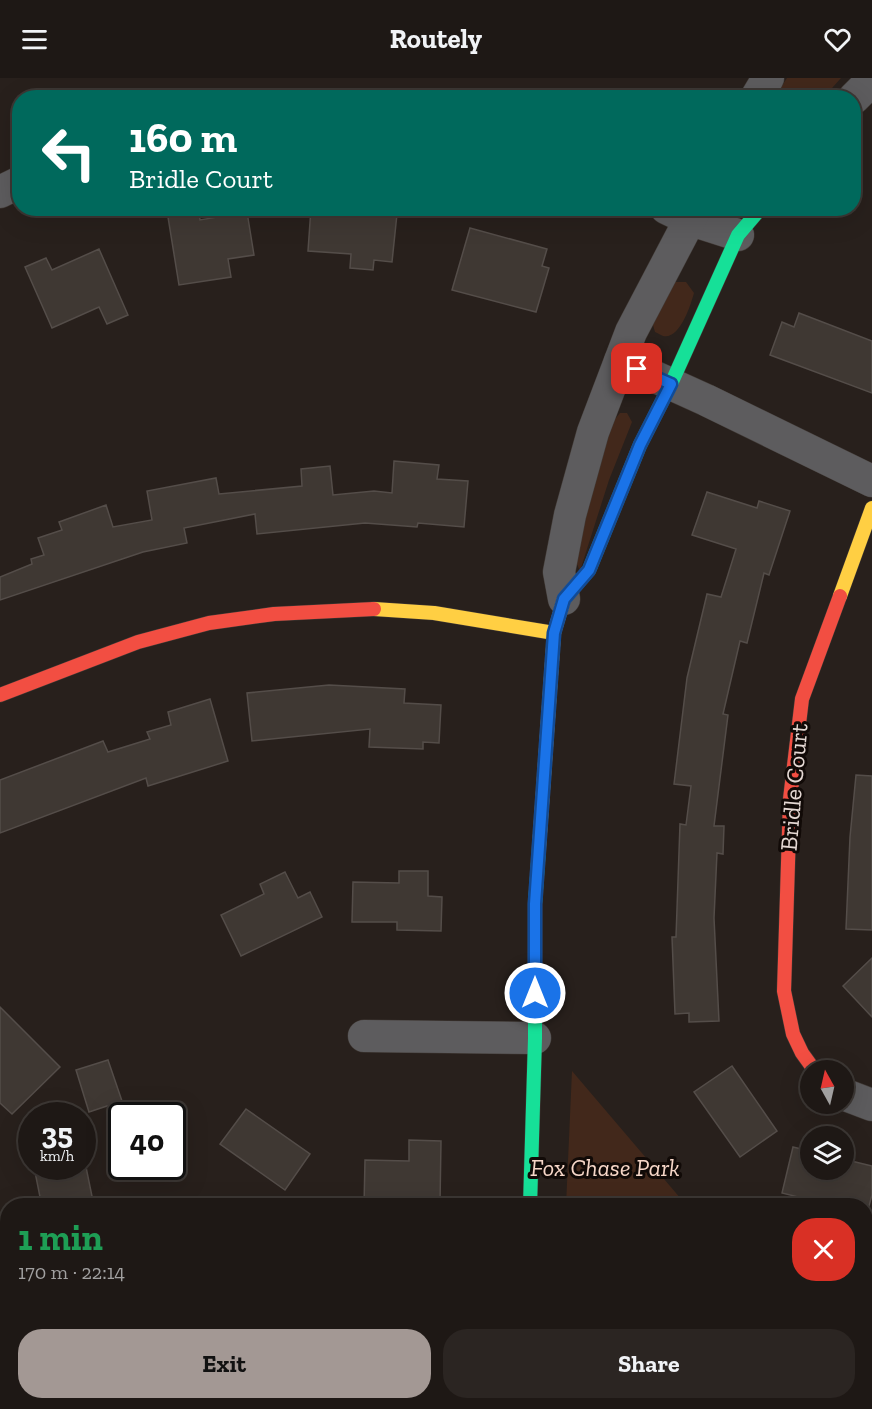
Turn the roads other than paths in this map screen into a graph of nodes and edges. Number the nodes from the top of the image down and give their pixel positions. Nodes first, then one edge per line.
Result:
1 (872, 80) edge
2 (861, 91) edge
3 (682, 216) edge
4 (693, 216) edge
5 (754, 216) edge
6 (738, 236) junction
7 (620, 361) junction
8 (671, 384) junction
9 (872, 481) edge
10 (872, 508) edge
11 (564, 599) junction
12 (554, 633) junction
13 (0, 695) edge
14 (364, 1036) dead end
15 (535, 1038) junction
16 (806, 1060) edge
17 (854, 1098) edge
18 (872, 1105) edge
19 (530, 1198) edge

1 - 2 street
3 - 7 street
4 - 6 street
5 - 6 street
6 - 8 street
7 - 8 street
7 - 11 street
8 - 9 street
8 - 11 street
10 - 16 street, Bridle Court
11 - 12 street
12 - 13 street
12 - 15 street
14 - 15 street
15 - 19 street
17 - 18 street

